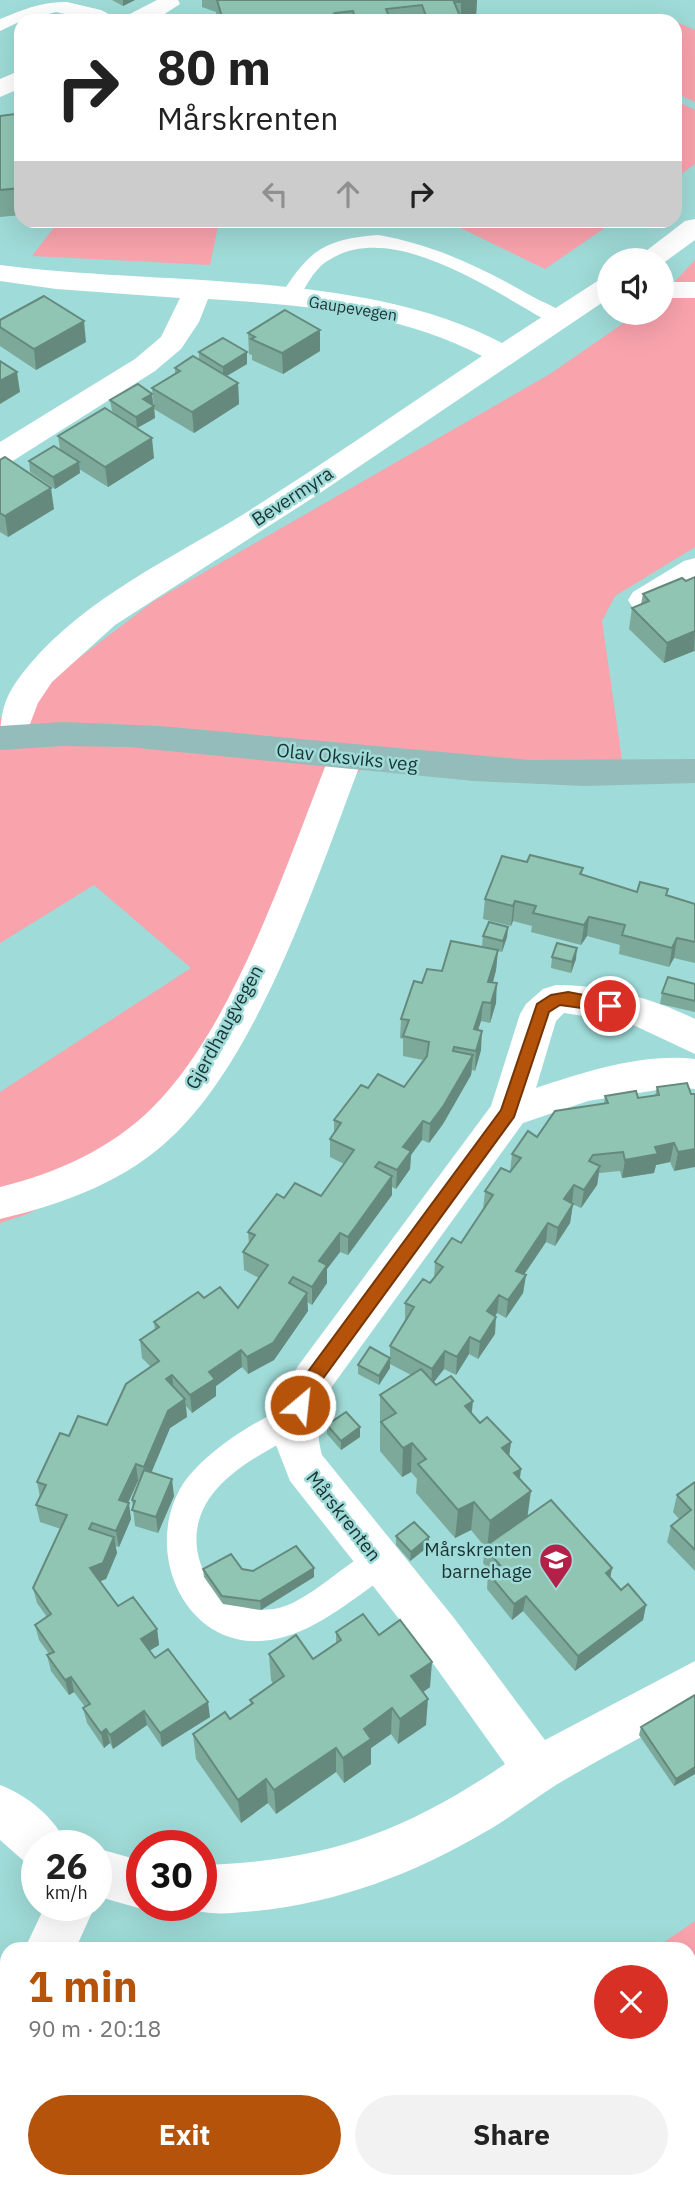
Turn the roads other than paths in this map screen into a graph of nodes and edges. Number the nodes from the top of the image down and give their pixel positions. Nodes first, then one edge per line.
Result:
1 (168, 4) dead end
2 (25, 14) edge
3 (99, 14) edge
4 (149, 14) edge
5 (695, 228) edge
6 (666, 248) edge
7 (0, 272) edge
8 (674, 290) edge
9 (695, 290) edge
10 (197, 291) junction
11 (597, 294) edge
12 (289, 298) junction
13 (558, 319) junction
14 (502, 355) junction
15 (0, 455) edge
16 (695, 568) edge
17 (644, 600) edge
18 (5, 738) edge
19 (346, 757) junction
20 (695, 771) edge
21 (695, 1039) edge
22 (695, 1074) edge
23 (509, 1112) junction
24 (0, 1203) edge
25 (295, 1418) junction
26 (380, 1562) junction
27 (695, 1683) edge
28 (538, 1770) junction
29 (0, 1808) edge
30 (25, 1830) edge
31 (217, 1889) edge
32 (63, 1921) edge
33 (52, 1942) edge

1 - 4 street
2 - 3 lane
5 - 6 street
7 - 10 street, Gaupevegen
8 - 9 street
10 - 12 street, Gaupevegen
10 - 15 street
11 - 13 street, Bevermyra
12 - 13 lane
12 - 14 street, Gaupevegen
13 - 14 street, Bevermyra
14 - 18 street, Bevermyra
16 - 17 street
18 - 19 street, Olav Oksviks veg
19 - 20 street, Olav Oksviks veg
19 - 24 street, Gjerdhaugvegen
21 - 23 street, Mårskrenten
22 - 23 street
23 - 25 street, Mårskrenten
25 - 26 street, Mårskrenten
25 - 26 lane
26 - 28 street, Mårskrenten
27 - 28 street
28 - 31 street
29 - 30 street
32 - 33 street

